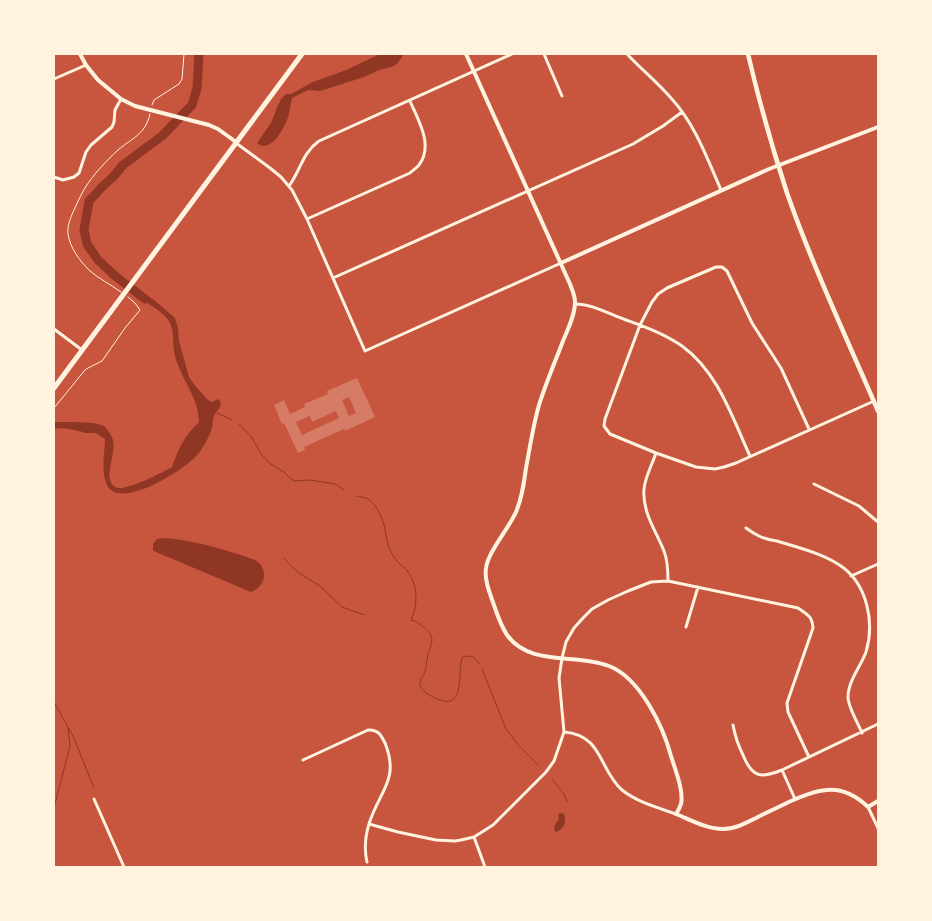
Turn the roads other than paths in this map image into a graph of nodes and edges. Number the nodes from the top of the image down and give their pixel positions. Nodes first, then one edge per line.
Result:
1 (80, 54) edge
2 (302, 54) edge
3 (466, 54) edge
4 (512, 54) edge
5 (544, 54) edge
6 (627, 54) edge
7 (748, 54) edge
8 (86, 66) junction
9 (474, 71) junction
10 (54, 79) edge
11 (562, 96) dead end
12 (121, 99) junction
13 (410, 101) junction
14 (682, 112) junction
15 (878, 127) edge
16 (236, 142) junction
17 (778, 165) junction
18 (54, 176) edge
19 (289, 186) junction
20 (528, 190) junction
21 (721, 190) junction
22 (307, 219) junction
23 (561, 263) junction
24 (333, 278) junction
25 (575, 304) junction
26 (640, 325) junction
27 (54, 329) edge
28 (82, 350) junction
29 (54, 388) edge
30 (874, 401) junction
31 (878, 411) edge
32 (809, 429) junction
33 (656, 453) junction
34 (750, 456) junction
35 (814, 484) dead end
36 (878, 522) edge
37 (746, 528) dead end
38 (878, 564) edge
39 (851, 576) junction
40 (668, 581) junction
41 (698, 587) junction
42 (686, 627) dead end
43 (562, 658) junction
44 (878, 724) edge
45 (733, 725) dead end
46 (564, 732) junction
47 (862, 733) junction
48 (808, 758) junction
49 (303, 760) dead end
50 (782, 770) junction
51 (795, 799) junction
52 (94, 800) dead end
53 (878, 801) edge
54 (868, 807) junction
55 (676, 814) junction
56 (369, 824) junction
57 (878, 828) edge
58 (474, 837) junction
59 (367, 862) dead end
60 (124, 867) edge
61 (485, 867) edge

1 - 8 street
2 - 16 main road
3 - 9 street
4 - 9 street
5 - 11 street
6 - 14 street
7 - 17 main road
8 - 10 street
8 - 12 street
9 - 13 street
9 - 20 street
12 - 16 street
12 - 18 street
13 - 19 street
13 - 22 street
14 - 20 street
14 - 21 street
15 - 17 street
16 - 19 street
16 - 28 main road
17 - 21 street
17 - 30 main road
19 - 22 street
20 - 23 street
20 - 24 street
21 - 23 street
22 - 24 street
23 - 24 street
23 - 25 street
25 - 26 street
25 - 43 street
26 - 32 street
26 - 33 street
26 - 34 street
27 - 28 street
28 - 29 main road
30 - 31 main road
30 - 32 street
32 - 34 street
33 - 34 street
33 - 40 street
35 - 36 street
37 - 39 street
38 - 39 street
39 - 47 street
40 - 41 street
40 - 43 street
41 - 42 street
41 - 48 street
43 - 46 street
43 - 55 street
44 - 47 street
45 - 50 street
46 - 55 street
46 - 58 street
47 - 48 street
48 - 50 street
49 - 56 street
50 - 51 street
51 - 54 street
51 - 55 street
52 - 60 street
53 - 54 street
54 - 57 street
56 - 58 street
56 - 59 street
58 - 61 street

